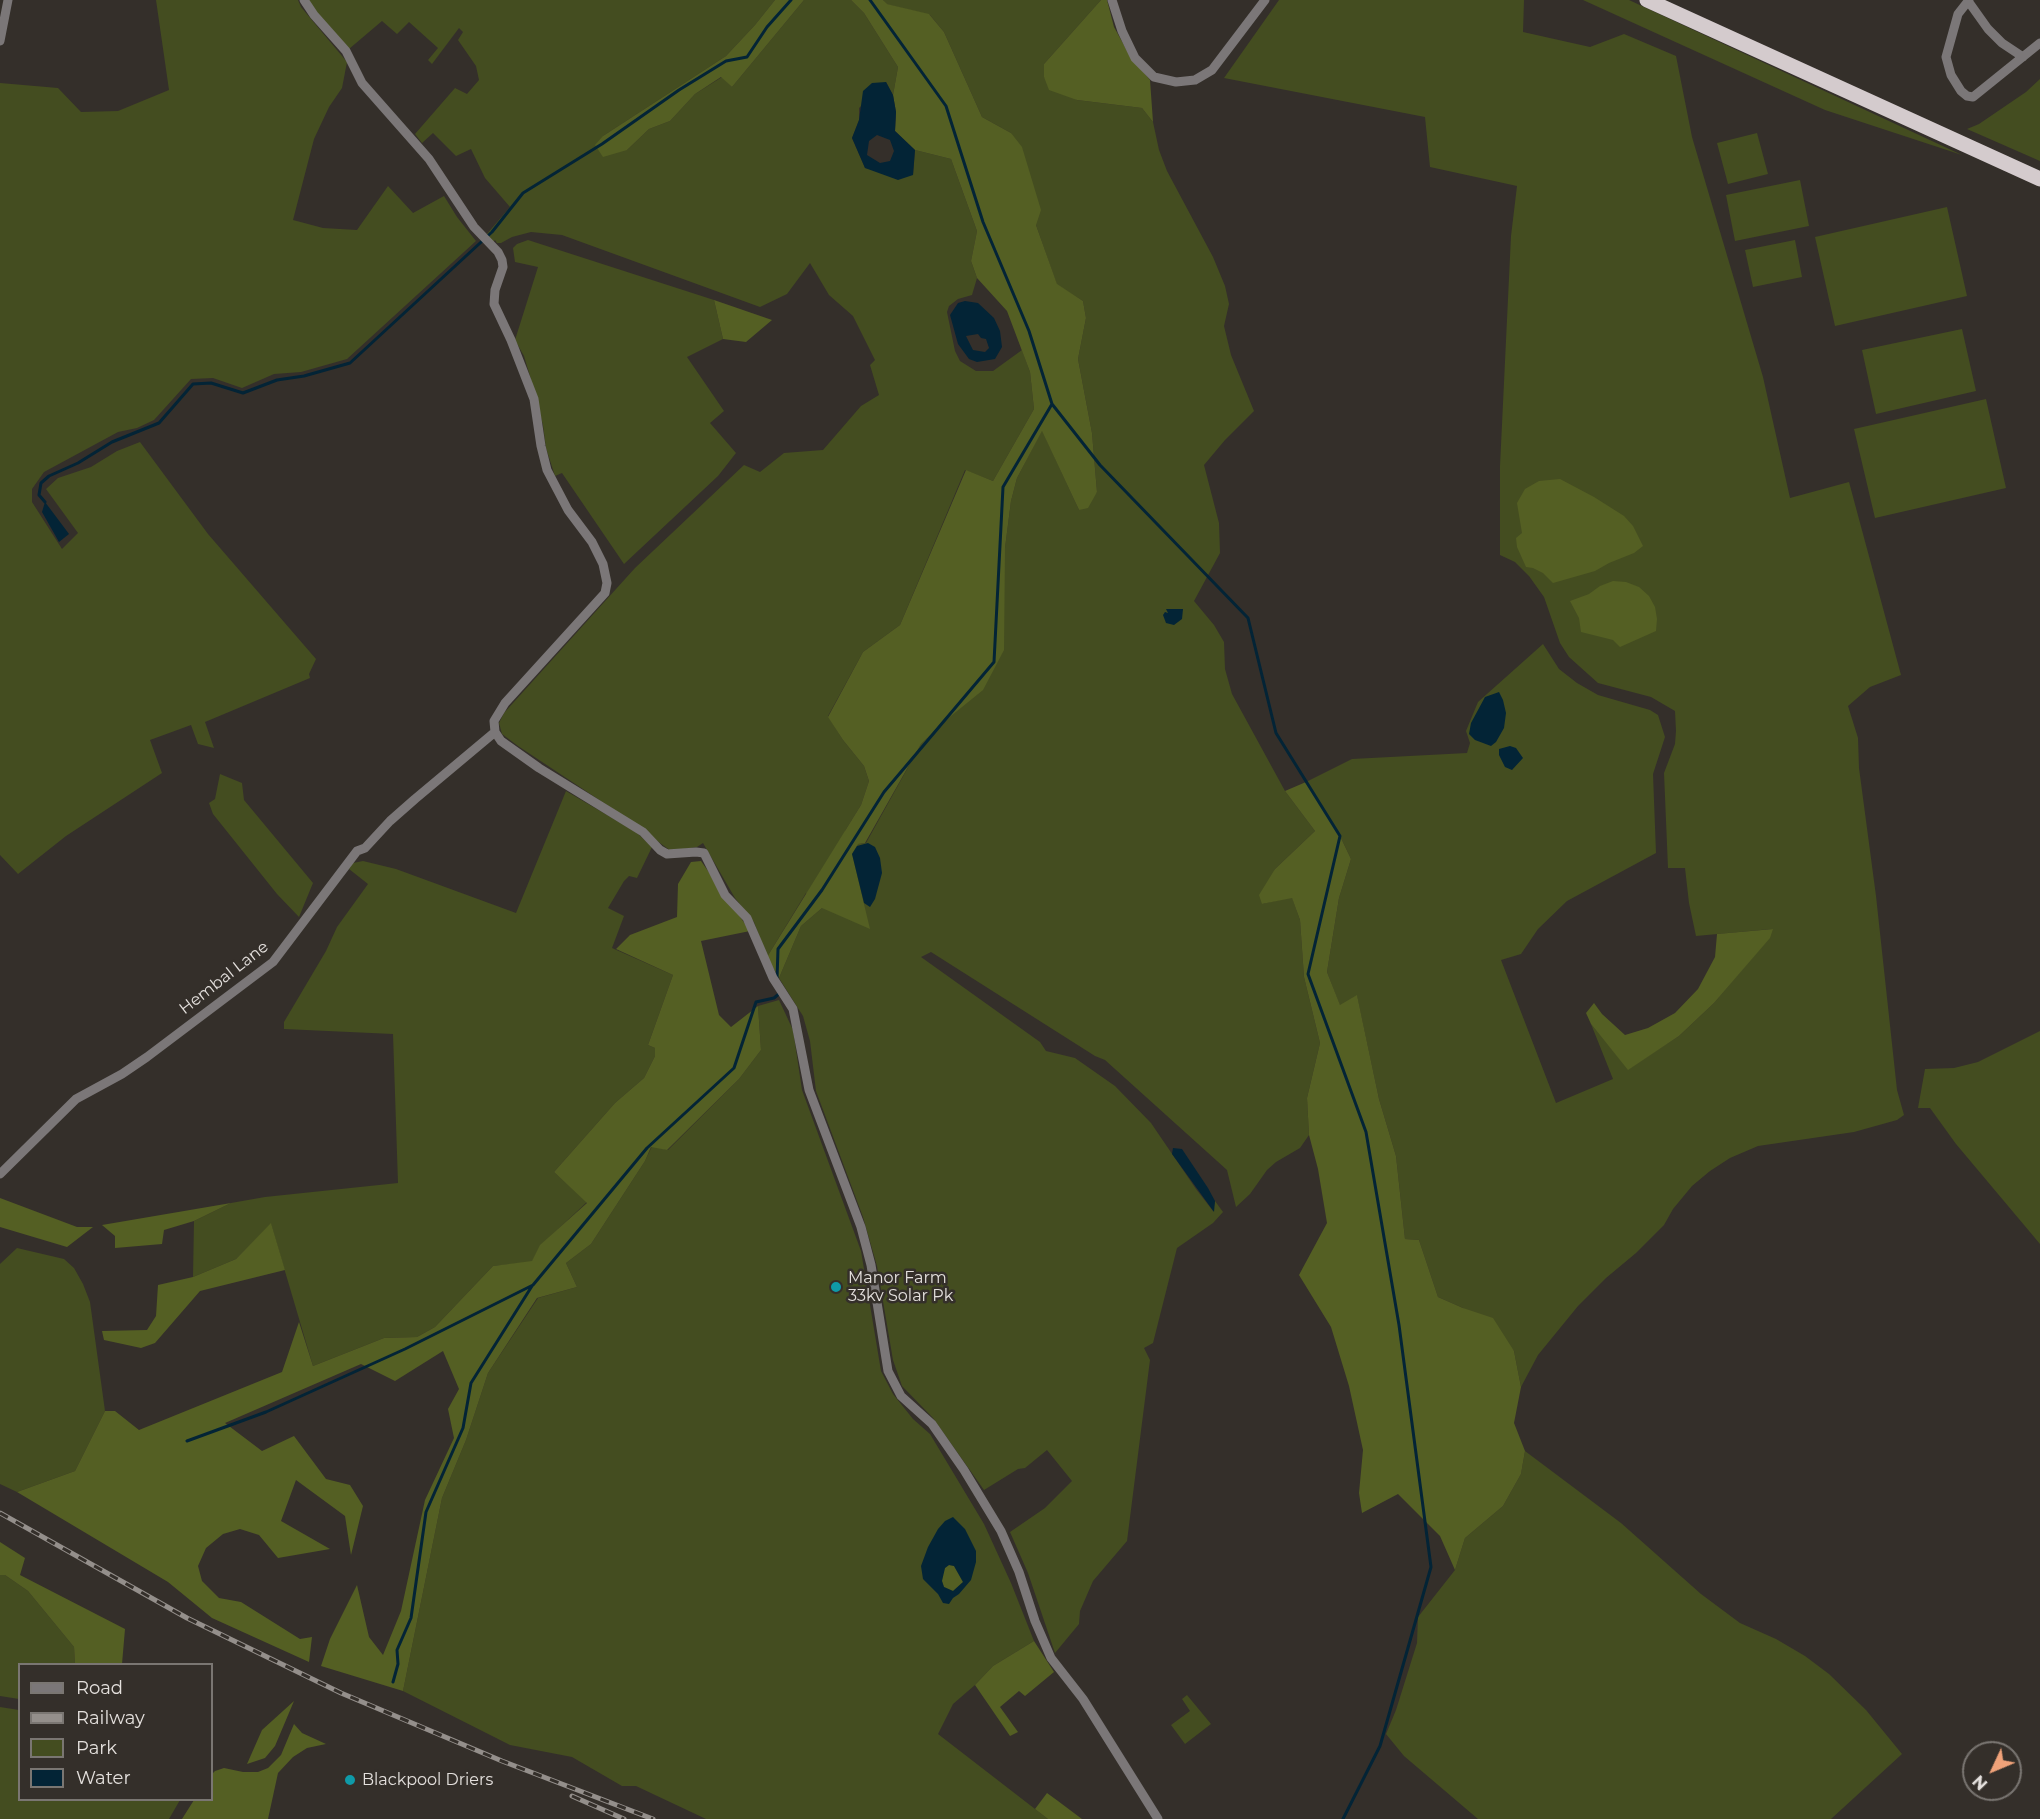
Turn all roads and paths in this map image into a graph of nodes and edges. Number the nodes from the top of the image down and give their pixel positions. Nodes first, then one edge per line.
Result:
1 (8, 0) edge
2 (304, 0) edge
3 (1112, 0) edge
4 (1265, 0) edge
5 (1647, 0) edge
6 (1968, 0) edge
7 (0, 41) edge
8 (2040, 43) edge
9 (2023, 57) junction
10 (2040, 179) edge
11 (495, 732) junction
12 (0, 1174) edge
13 (1158, 1819) edge

1 - 7 street
2 - 11 street
3 - 4 street
5 - 10 highway
6 - 9 street
6 - 9 street
8 - 9 street
11 - 12 street, Hembal Lane
11 - 13 street

